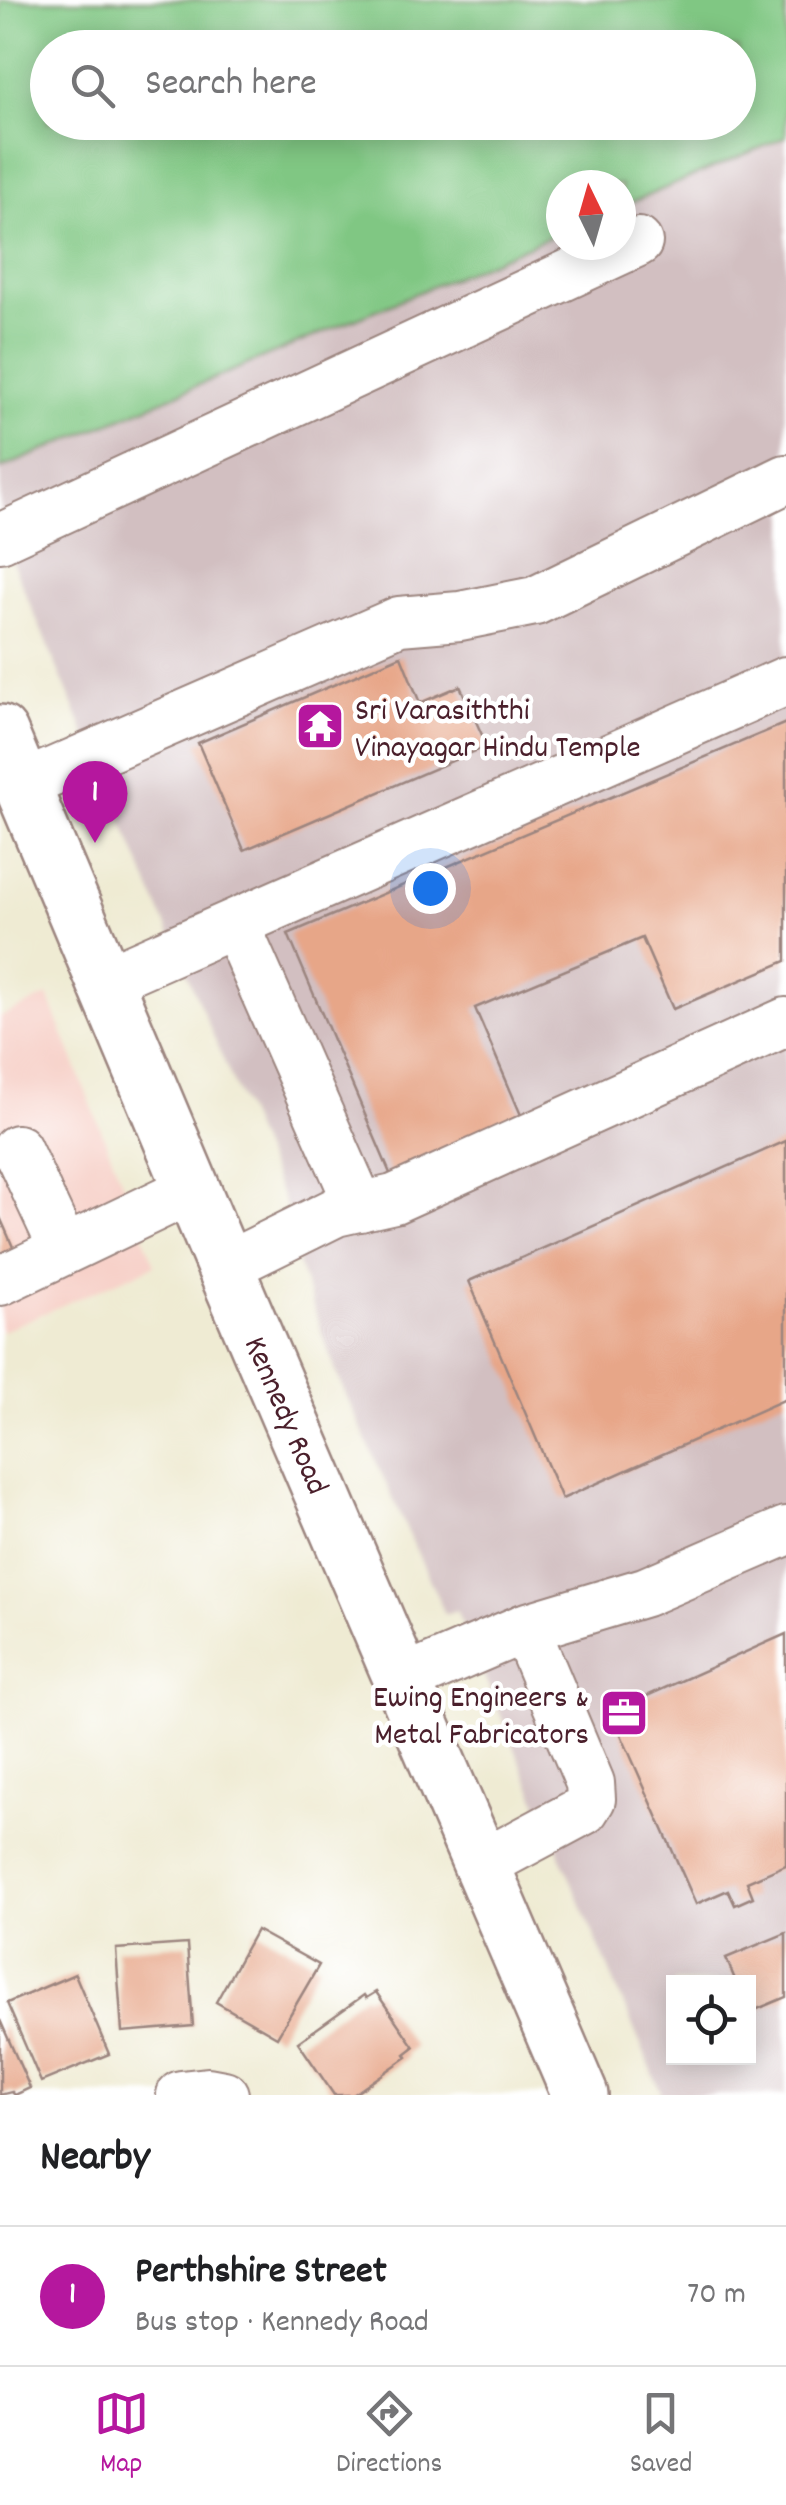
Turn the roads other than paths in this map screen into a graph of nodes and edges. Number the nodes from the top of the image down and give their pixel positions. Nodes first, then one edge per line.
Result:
1 (638, 242) dead end
2 (786, 479) edge
3 (0, 538) edge
4 (786, 681) edge
5 (10, 767) edge
6 (235, 924) junction
7 (106, 980) junction
8 (786, 1022) edge
9 (17, 1149) dead end
10 (192, 1189) junction
11 (360, 1207) junction
12 (64, 1250) junction
13 (225, 1267) junction
14 (0, 1281) edge
15 (786, 1532) edge
16 (524, 1628) junction
17 (404, 1680) junction
18 (483, 1864) junction
19 (181, 2095) edge
20 (224, 2095) edge
21 (580, 2095) edge

1 - 3 street
2 - 5 street
4 - 6 street
5 - 7 main road, Kennedy Road
6 - 7 street
6 - 11 street
7 - 10 main road, Kennedy Road
8 - 11 street
9 - 12 street
10 - 12 street
10 - 13 main road, Kennedy Road
11 - 13 street
12 - 14 street
13 - 17 main road, Kennedy Road
15 - 16 street
16 - 17 street
16 - 18 street
17 - 18 main road, Kennedy Road
18 - 21 main road, Kennedy Road
19 - 20 street

